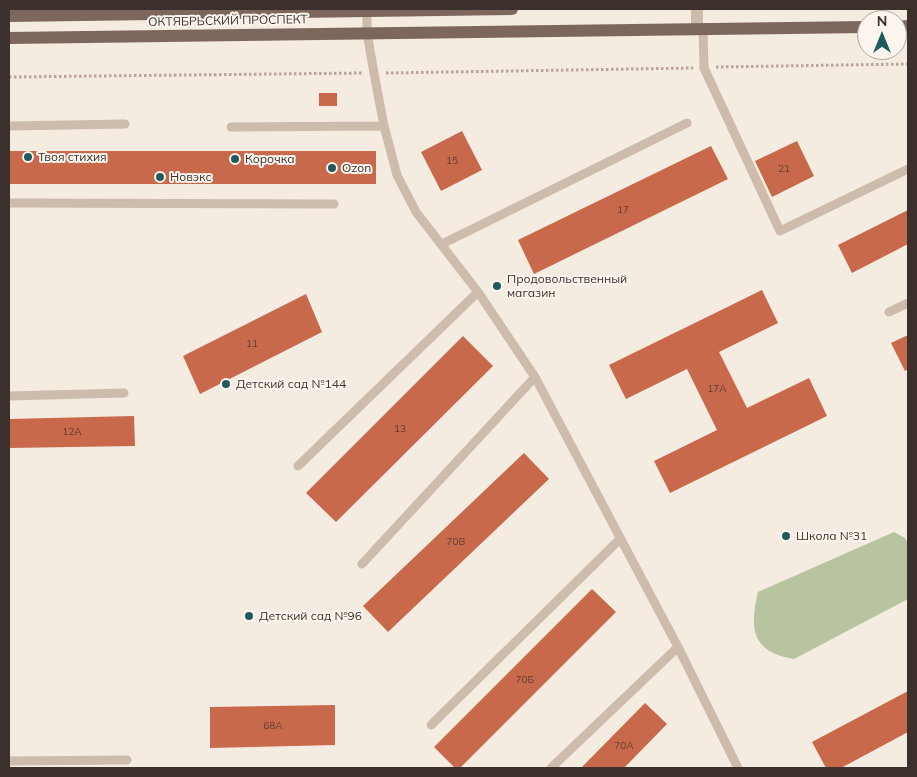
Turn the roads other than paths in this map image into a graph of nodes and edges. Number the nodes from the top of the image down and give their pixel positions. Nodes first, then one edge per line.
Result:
1 (512, 9) edge
2 (697, 9) edge
3 (347, 10) edge
4 (125, 11) edge
5 (367, 11) junction
6 (9, 16) edge
7 (857, 27) edge
8 (700, 29) junction
9 (368, 33) junction
10 (9, 38) edge
11 (687, 123) dead end
12 (126, 124) dead end
13 (9, 126) edge
14 (384, 126) junction
15 (231, 127) dead end
16 (908, 169) edge
17 (9, 203) edge
18 (334, 204) dead end
19 (442, 244) junction
20 (478, 292) junction
21 (908, 302) edge
22 (889, 312) dead end
23 (535, 377) junction
24 (124, 393) dead end
25 (9, 396) edge
26 (298, 466) dead end
27 (620, 539) junction
28 (362, 564) dead end
29 (678, 647) junction
30 (431, 725) dead end
31 (127, 760) dead end
32 (9, 761) edge
33 (551, 768) edge
34 (738, 768) edge

1 - 5 main road, ОКТЯБРЬСКИЙ ПРОСПЕКТ
2 - 8 street
3 - 4 main road, ОКТЯБРЬСКИЙ ПРОСПЕКТ
3 - 5 main road, ОКТЯБРЬСКИЙ ПРОСПЕКТ
4 - 6 main road, ОКТЯБРЬСКИЙ ПРОСПЕКТ
5 - 9 lane
7 - 8 main road, ОКТЯБРЬСКИЙ ПРОСПЕКТ
8 - 9 main road, ОКТЯБРЬСКИЙ ПРОСПЕКТ
8 - 16 lane
9 - 10 main road, ОКТЯБРЬСКИЙ ПРОСПЕКТ
9 - 14 lane
11 - 19 lane
12 - 13 lane
14 - 15 lane
14 - 19 lane
17 - 18 lane
19 - 20 lane
20 - 23 lane
20 - 26 lane
21 - 22 lane
23 - 27 lane
23 - 28 lane
24 - 25 lane
27 - 29 lane
27 - 30 lane
29 - 33 lane
29 - 34 lane
31 - 32 lane

